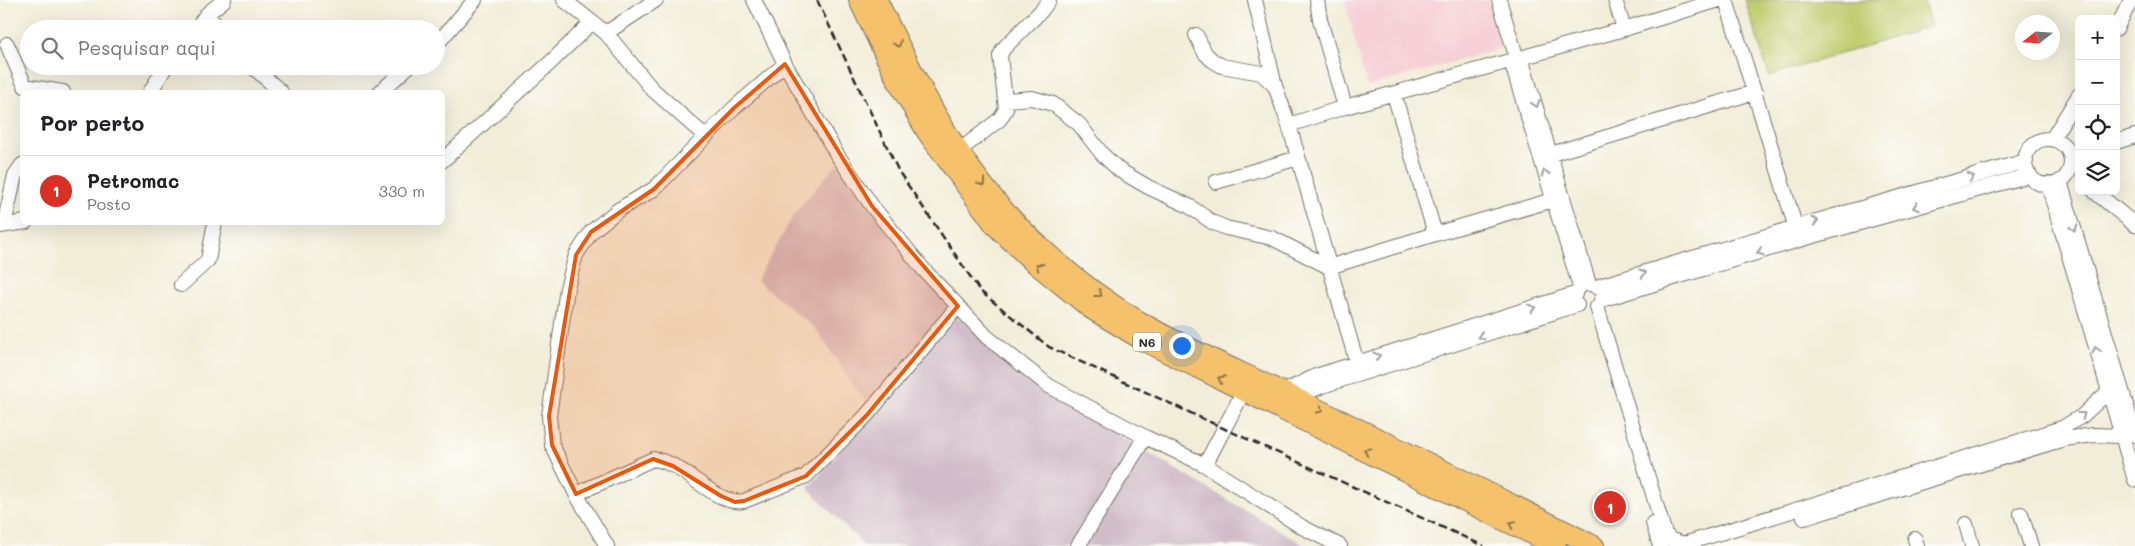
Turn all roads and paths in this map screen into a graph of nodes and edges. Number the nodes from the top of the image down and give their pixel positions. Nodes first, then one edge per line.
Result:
1 (224, 0) edge
2 (475, 0) edge
3 (564, 0) edge
4 (656, 0) edge
5 (754, 0) edge
6 (859, 0) edge
7 (877, 0) edge
8 (1049, 0) edge
9 (1255, 0) edge
10 (1317, 0) edge
11 (1499, 0) edge
12 (1615, 0) edge
13 (1719, 0) edge
14 (1726, 0) edge
15 (2131, 0) edge
16 (207, 14) junction
17 (203, 20) edge
18 (212, 20) edge
19 (2120, 21) edge
20 (591, 23) junction
21 (1624, 29) junction
22 (606, 33) junction
23 (445, 35) edge
24 (1196, 35) dead end
25 (7, 44) dead end
26 (1516, 59) junction
27 (786, 64) junction
28 (20, 74) edge
29 (20, 75) edge
30 (160, 75) edge
31 (262, 75) edge
32 (399, 75) edge
33 (1275, 86) junction
34 (50, 90) edge
35 (151, 90) edge
36 (279, 90) edge
37 (382, 90) edge
38 (1755, 92) junction
39 (1394, 94) junction
40 (1006, 100) junction
41 (2075, 103) edge
42 (1345, 107) junction
43 (1289, 125) junction
44 (706, 136) junction
45 (2135, 136) edge
46 (2057, 141) junction
47 (2120, 141) edge
48 (2075, 145) edge
49 (959, 151) junction
50 (1551, 154) junction
51 (445, 157) edge
52 (1298, 158) junction
53 (2026, 161) junction
54 (20, 168) edge
55 (2068, 173) edge
56 (2030, 175) junction
57 (1216, 182) dead end
58 (2099, 195) edge
59 (1553, 200) junction
60 (20, 223) edge
61 (214, 225) edge
62 (2135, 225) edge
63 (2, 226) edge
64 (1435, 234) junction
65 (1798, 234) junction
66 (1329, 267) junction
67 (181, 286) dead end
68 (1588, 297) junction
69 (958, 306) junction
70 (1358, 368) junction
71 (1247, 384) junction
72 (2108, 392) junction
73 (1289, 395) junction
74 (2128, 435) edge
75 (1145, 437) junction
76 (1999, 453) junction
77 (1206, 465) junction
78 (2135, 480) edge
79 (576, 494) junction
80 (2021, 514) dead end
81 (1966, 524) dead end
82 (1669, 544) edge
83 (607, 546) edge
84 (1078, 546) edge
85 (1340, 546) edge
86 (1556, 546) edge
87 (1594, 546) edge
88 (1714, 546) edge
89 (1972, 546) edge
90 (2031, 546) edge

1 - 16 street
2 - 23 street
3 - 20 street
4 - 22 street
5 - 27 street
71 -> 6 highway, N6
7 -> 49 highway, N6
8 - 40 street
9 - 33 street
10 - 42 street
11 - 26 street
12 - 21 street
13 - 21 street
14 - 38 street
15 - 19 street
16 - 17 street
16 - 18 street
20 - 22 street
20 - 51 street
21 - 26 street
22 - 44 street
24 - 33 street
25 - 28 street
26 - 39 street
26 -> 50 street
59 -> 26 street
27 - 44 street
27 - 69 street
29 - 34 street
30 - 35 street
31 - 36 street
32 - 37 street
33 - 43 street
38 - 50 street
38 - 65 street
39 - 42 street
39 - 64 street
40 - 49 street
40 - 66 street
41 - 46 street
42 - 43 street
43 - 52 street
44 - 79 street
45 - 47 street
46 - 48 street
46 - 53 street
46 - 55 street
49 -> 71 highway, N6
50 - 68 street
52 - 57 street
52 - 66 street
53 - 56 street
65 -> 53 street
54 - 63 street
55 - 56 street
72 -> 55 street
55 -> 74 street
56 -> 65 street
58 - 62 street
59 - 64 street
59 - 68 street
60 - 63 street
61 - 67 street
64 - 66 street
65 - 68 street
66 - 70 street
68 - 70 street
68 - 82 street
69 - 75 street
69 - 79 street
70 - 73 street
71 - 73 highway, N6
71 - 77 street
86 -> 71 highway, N6
72 - 74 street
76 -> 72 street
73 -> 87 highway, N6
74 - 76 street
74 - 78 street
75 - 77 street
75 - 84 street
76 - 82 street
76 - 88 street
77 - 85 street
79 - 83 street
80 - 90 street
81 - 89 street

